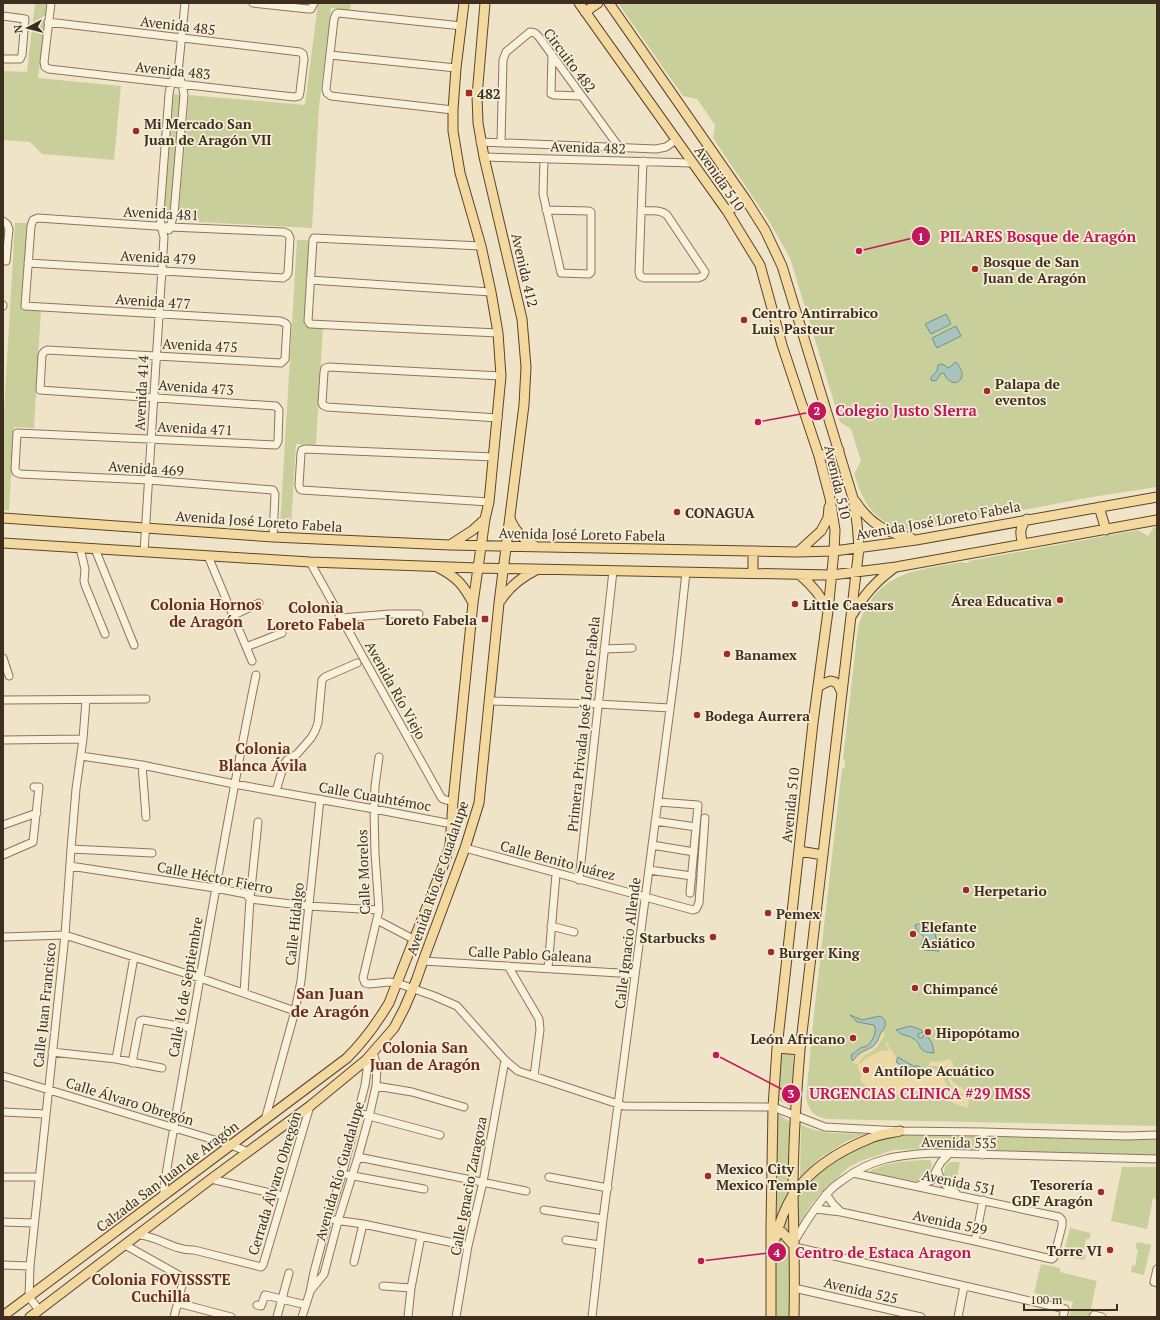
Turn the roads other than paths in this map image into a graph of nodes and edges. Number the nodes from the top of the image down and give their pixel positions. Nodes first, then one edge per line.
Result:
1 (51, 3) edge
2 (185, 3) edge
3 (253, 3) edge
4 (464, 3) edge
5 (485, 3) edge
6 (579, 3) edge
7 (598, 3) edge
8 (609, 3) edge
9 (312, 6) edge
10 (585, 12) junction
11 (3, 16) edge
12 (48, 22) junction
13 (462, 26) junction
14 (181, 38) junction
15 (552, 54) junction
16 (330, 55) junction
17 (3, 59) edge
18 (456, 68) junction
19 (178, 73) junction
20 (171, 83) junction
21 (182, 84) junction
22 (299, 96) joint
23 (581, 96) junction
24 (453, 110) junction
25 (676, 140) junction
26 (480, 142) junction
27 (501, 142) junction
28 (619, 146) junction
29 (484, 157) junction
30 (544, 158) junction
31 (643, 162) junction
32 (692, 163) junction
33 (746, 200) junction
34 (546, 210) junction
35 (727, 211) junction
36 (641, 212) junction
37 (5, 222) edge
38 (161, 226) junction
39 (170, 227) junction
40 (164, 237) junction
41 (481, 246) junction
42 (5, 261) edge
43 (28, 263) junction
44 (161, 271) junction
45 (286, 276) joint
46 (310, 280) junction
47 (491, 292) junction
48 (159, 314) junction
49 (498, 333) junction
50 (156, 356) junction
51 (283, 362) joint
52 (501, 376) junction
53 (40, 390) joint
54 (154, 397) junction
55 (498, 418) junction
56 (151, 439) junction
57 (276, 445) joint
58 (839, 450) junction
59 (819, 456) junction
60 (494, 457) junction
61 (16, 472) joint
62 (149, 480) junction
63 (1157, 496) edge
64 (830, 498) junction
65 (853, 498) junction
66 (489, 502) junction
67 (1099, 507) junction
68 (3, 518) edge
69 (510, 518) junction
70 (485, 519) junction
71 (1027, 520) junction
72 (1157, 520) edge
73 (1013, 522) junction
74 (146, 528) junction
75 (1106, 530) junction
76 (273, 537) junction
77 (916, 540) junction
78 (3, 543) edge
79 (1023, 544) junction
80 (450, 545) junction
81 (482, 545) junction
82 (506, 546) junction
83 (536, 547) junction
84 (1010, 547) junction
85 (80, 548) junction
86 (858, 548) junction
87 (95, 549) junction
88 (754, 551) junction
89 (834, 551) junction
90 (144, 552) junction
91 (798, 552) junction
92 (208, 556) junction
93 (310, 562) junction
94 (436, 567) junction
95 (896, 567) junction
96 (478, 568) junction
97 (504, 569) junction
98 (537, 569) junction
99 (613, 571) junction
100 (686, 572) junction
101 (753, 573) junction
102 (855, 573) junction
103 (800, 575) junction
104 (832, 575) junction
105 (259, 603) dead end
106 (473, 603) junction
107 (499, 603) junction
108 (828, 611) junction
109 (419, 614) dead end
110 (232, 616) junction
111 (850, 617) junction
112 (341, 618) junction
113 (282, 633) dead end
114 (105, 634) dead end
115 (134, 645) dead end
116 (246, 648) junction
117 (632, 648) dead end
118 (604, 649) junction
119 (3, 658) edge
120 (252, 661) dead end
121 (357, 663) dead end
122 (256, 675) dead end
123 (10, 676) dead end
124 (818, 687) junction
125 (841, 691) junction
126 (3, 700) edge
127 (86, 700) junction
128 (146, 700) dead end
129 (489, 701) junction
130 (598, 704) junction
131 (670, 708) junction
132 (83, 739) junction
133 (3, 740) edge
134 (81, 756) junction
135 (379, 757) dead end
136 (142, 765) junction
137 (234, 784) junction
138 (34, 787) dead end
139 (276, 791) junction
140 (320, 799) junction
141 (453, 802) junction
142 (658, 802) junction
143 (374, 809) junction
144 (37, 813) junction
145 (146, 817) dead end
146 (705, 818) dead end
147 (656, 821) junction
148 (258, 822) dead end
149 (3, 824) edge
150 (452, 824) junction
151 (696, 827) junction
152 (652, 845) junction
153 (465, 848) junction
154 (71, 849) junction
155 (799, 851) junction
156 (694, 852) junction
157 (152, 853) dead end
158 (3, 855) edge
159 (823, 855) junction
160 (70, 866) junction
161 (649, 870) junction
162 (556, 874) junction
163 (692, 876) junction
164 (579, 880) junction
165 (215, 888) junction
166 (690, 893) dead end
167 (645, 897) junction
168 (250, 899) junction
169 (308, 906) junction
170 (379, 910) junction
171 (377, 920) junction
172 (551, 926) junction
173 (574, 932) dead end
174 (65, 935) junction
175 (3, 937) edge
176 (415, 940) junction
177 (134, 957) junction
178 (423, 961) junction
179 (508, 966) junction
180 (548, 968) junction
181 (636, 974) junction
182 (200, 978) junction
183 (364, 981) joint
184 (397, 983) junction
185 (413, 988) junction
186 (244, 993) junction
187 (295, 1011) junction
188 (191, 1028) junction
189 (777, 1048) junction
190 (800, 1050) junction
191 (52, 1052) junction
192 (373, 1052) junction
193 (347, 1058) joint
194 (116, 1059) junction
195 (366, 1060) junction
196 (505, 1060) junction
197 (132, 1063) junction
198 (162, 1068) dead end
199 (3, 1076) edge
200 (534, 1076) junction
201 (376, 1086) junction
202 (48, 1090) junction
203 (619, 1104) junction
204 (310, 1106) junction
205 (464, 1107) dead end
206 (773, 1107) junction
207 (3, 1112) edge
208 (358, 1113) junction
209 (45, 1114) junction
210 (795, 1114) junction
211 (370, 1116) junction
212 (265, 1120) junction
213 (173, 1128) junction
214 (900, 1131) junction
215 (983, 1132) junction
216 (440, 1135) dead end
217 (1157, 1135) edge
218 (231, 1145) junction
219 (248, 1152) junction
220 (949, 1154) junction
221 (983, 1155) junction
222 (358, 1157) junction
223 (1157, 1159) edge
224 (937, 1169) junction
225 (853, 1173) junction
226 (342, 1175) junction
227 (352, 1175) junction
228 (3, 1177) edge
229 (38, 1177) junction
230 (549, 1177) dead end
231 (211, 1179) junction
232 (483, 1182) junction
233 (917, 1186) junction
234 (608, 1188) junction
235 (424, 1189) dead end
236 (526, 1191) dead end
237 (826, 1194) junction
238 (793, 1195) junction
239 (960, 1195) junction
240 (164, 1196) junction
241 (282, 1196) junction
242 (983, 1200) junction
243 (815, 1209) junction
244 (544, 1210) dead end
245 (841, 1212) junction
246 (328, 1219) junction
247 (604, 1219) junction
248 (338, 1220) junction
249 (3, 1222) edge
250 (34, 1223) junction
251 (363, 1224) junction
252 (774, 1227) junction
253 (140, 1235) junction
254 (421, 1236) junction
255 (566, 1240) dead end
256 (975, 1241) junction
257 (795, 1243) junction
258 (126, 1245) junction
259 (600, 1245) junction
260 (468, 1246) junction
261 (1052, 1259) joint
262 (354, 1262) dead end
263 (3, 1265) edge
264 (30, 1266) junction
265 (1157, 1269) edge
266 (289, 1273) dead end
267 (1156, 1283) edge
268 (383, 1286) dead end
269 (964, 1286) junction
270 (411, 1288) junction
271 (794, 1288) junction
272 (310, 1292) junction
273 (29, 1297) junction
274 (282, 1299) junction
275 (178, 1303) junction
276 (257, 1305) dead end
277 (306, 1305) junction
278 (8, 1309) edge
279 (39, 1310) junction
280 (3, 1316) edge
281 (1093, 1316) edge
282 (30, 1317) edge
283 (174, 1317) edge
284 (231, 1317) edge
285 (277, 1317) edge
286 (302, 1317) edge
287 (408, 1317) edge
288 (456, 1317) edge
289 (592, 1317) edge
290 (771, 1317) edge
291 (794, 1317) edge
292 (921, 1317) edge
293 (958, 1317) edge
294 (1063, 1317) edge
295 (1102, 1317) edge

1 - 12 street
2 - 14 street, Avenida 414
3 - 9 street
4 - 13 main road
5 - 26 main road, Avenida 412
6 - 10 main road, Avenida 510
7 - 10 main road
8 - 33 main road, Avenida 510
10 - 25 main road, Avenida 510
11 - 17 street
12 - 14 street, Avenida 485
12 - 20 street, Avenida 483
13 - 16 street
13 - 18 main road
14 - 19 street, Avenida 414
14 - 22 street, Avenida 485
15 - 23 street, Circuito 482
15 - 23 street
15 - 27 street, Circuito 482
16 - 18 street
16 - 24 street
18 - 24 main road
19 - 20 street, Avenida 414
19 - 21 street, Avenida 414
20 - 21 street, Avenida 483
20 - 38 street, Avenida 414
21 - 22 street, Avenida 483
21 - 39 street, Avenida 414
23 - 28 street, Circuito 482
24 - 41 main road
25 - 28 street, Avenida 482
25 - 32 main road, Avenida 510
26 - 27 street, Avenida 482
26 - 29 main road, Avenida 412
27 - 28 street, Avenida 482
29 - 30 street, Avenida 482
29 - 69 main road, Avenida 412
30 - 31 street, Avenida 482
30 - 34 street
31 - 32 street, Avenida 482
31 - 36 street
32 - 35 main road, Avenida 510
33 - 35 main road
33 - 58 main road, Avenida 510
34 - 34 street
35 - 59 main road, Avenida 510
36 - 36 street
37 - 42 street
38 - 39 street, Avenida 481
38 - 40 street, Avenida 414
38 - 43 street, Avenida 481
39 - 40 street, Avenida 414
39 - 45 street, Avenida 481
40 - 44 street, Avenida 414
41 - 46 street
41 - 47 main road
43 - 44 street, Avenida 479
43 - 48 street, Avenida 477
44 - 45 street, Avenida 479
44 - 48 street, Avenida 414
46 - 47 street
46 - 49 street
47 - 49 main road
48 - 50 street, Avenida 414
48 - 51 street, Avenida 477
49 - 52 main road
50 - 51 street, Avenida 475
50 - 53 street, Avenida 475
50 - 54 street, Avenida 414
52 - 55 main road
52 - 55 street
53 - 54 street, Avenida 473
54 - 56 street, Avenida 414
54 - 57 street, Avenida 473
55 - 60 main road
56 - 57 street, Avenida 471
56 - 61 street, Avenida 471
56 - 62 street, Avenida 414
58 - 59 main road
58 - 65 main road, Avenida 510
59 - 64 main road, Avenida 510
60 - 66 main road
60 - 66 street
61 - 62 street, Avenida 469
62 - 74 street, Avenida 414
62 - 76 street, Avenida 469
63 - 67 main road, Avenida José Loreto Fabela
64 - 89 main road, Avenida 510
64 - 91 main road
65 - 77 main road
65 - 86 main road, Avenida 510
66 - 70 main road
67 - 71 main road, Avenida José Loreto Fabela
67 - 75 main road
68 - 74 main road, Avenida José Loreto Fabela
69 - 82 main road, Avenida 412
69 - 83 main road
70 - 80 main road
70 - 81 main road
71 - 73 main road, Avenida José Loreto Fabela
71 - 79 main road
72 - 75 main road
73 - 77 main road, Avenida José Loreto Fabela
73 - 84 main road
74 - 76 main road, Avenida José Loreto Fabela
74 - 90 street, Avenida 414
75 - 79 main road
76 - 80 main road, Avenida José Loreto Fabela
77 - 86 main road, Avenida José Loreto Fabela
78 - 85 main road
79 - 84 main road
80 - 81 main road, Avenida José Loreto Fabela
81 - 82 main road, Avenida José Loreto Fabela
81 - 96 main road, Avenida Río de Guadalupe
82 - 83 main road, Avenida José Loreto Fabela
82 - 97 main road, Avenida Río de Guadalupe
83 - 88 main road, Avenida José Loreto Fabela
84 - 95 main road
85 - 87 main road
85 - 114 street
86 - 89 main road, Avenida José Loreto Fabela
86 - 102 main road, Avenida 510
87 - 90 main road
87 - 115 street
88 - 91 main road, Avenida José Loreto Fabela
88 - 101 main road
89 - 91 main road, Avenida José Loreto Fabela
89 - 104 main road, Avenida 510
90 - 92 main road
92 - 93 main road
92 - 110 street
93 - 94 main road
93 - 112 street, Avenida Río Viejo
94 - 96 main road
94 - 106 main road
95 - 102 main road
95 - 111 main road
96 - 97 main road
96 - 106 main road, Avenida Río de Guadalupe
97 - 98 main road
97 - 107 main road, Avenida Río de Guadalupe
98 - 99 main road
98 - 107 main road
99 - 100 main road
99 - 118 street, Primera Privada José Loreto Fabela
100 - 101 main road
100 - 131 street, Calle Ignacio Allende
101 - 103 main road
102 - 104 main road
102 - 111 main road, Avenida 510
103 - 104 main road
103 - 108 main road
104 - 108 main road, Avenida 510
105 - 110 street
106 - 141 main road, Avenida Río de Guadalupe
107 - 129 main road, Avenida Río de Guadalupe
108 - 124 main road, Avenida 510
109 - 112 street
110 - 116 street
111 - 125 main road, Avenida 510
112 - 141 street, Avenida Río Viejo
113 - 116 street
116 - 120 street
117 - 118 street
118 - 130 street, Primera Privada José Loreto Fabela
119 - 123 street
121 - 139 street
122 - 137 street, Calle 16 de Septiembre
124 - 125 main road
124 - 155 main road, Avenida 510
125 - 159 main road, Avenida 510
126 - 127 street
127 - 128 street
127 - 132 street, Calle Juan Francisco
129 - 130 street
129 - 153 main road, Avenida Río de Guadalupe
130 - 131 street
130 - 164 street, Primera Privada José Loreto Fabela
131 - 142 street, Calle Ignacio Allende
132 - 133 street
132 - 134 street, Calle Juan Francisco
134 - 136 street, Calle Cuauhtémoc
134 - 154 street, Calle Juan Francisco
135 - 143 street, Calle Morelos
136 - 137 street, Calle Cuauhtémoc
136 - 145 street
137 - 139 street, Calle Cuauhtémoc
137 - 165 street, Calle 16 de Septiembre
138 - 144 street
139 - 140 street, Calle Cuauhtémoc
140 - 143 street, Calle Cuauhtémoc
140 - 169 street, Calle Hidalgo
141 - 150 main road, Avenida Río de Guadalupe
142 - 147 street, Calle Ignacio Allende
142 - 151 street
143 - 150 street, Calle Cuauhtémoc
143 - 170 street, Calle Morelos
144 - 149 street
144 - 158 street
146 - 167 street, Calle Benito Juárez
147 - 151 street
147 - 152 street, Calle Ignacio Allende
148 - 168 street
150 - 176 main road, Avenida Río de Guadalupe
151 - 156 street
152 - 156 street
152 - 161 street, Calle Ignacio Allende
153 - 162 street, Calle Benito Juárez
153 - 178 main road, Avenida Río de Guadalupe
154 - 157 street
154 - 160 street, Calle Juan Francisco
155 - 159 main road
155 - 189 main road, Avenida 510
156 - 163 street
159 - 190 main road, Avenida 510
160 - 165 street, Calle Héctor Fierro
160 - 174 street, Calle Juan Francisco
161 - 163 street
161 - 167 street, Calle Ignacio Allende
162 - 164 street, Calle Benito Juárez
162 - 172 street
163 - 166 street
164 - 167 street, Calle Benito Juárez
165 - 168 street, Calle Héctor Fierro
165 - 182 street, Calle 16 de Septiembre
167 - 181 street, Calle Ignacio Allende
168 - 169 street, Calle Héctor Fierro
168 - 186 street
169 - 170 street, Calle Héctor Fierro
169 - 187 street, Calle Hidalgo
170 - 171 street, Calle Morelos
171 - 176 street
171 - 183 street, Calle Morelos
172 - 173 street
172 - 180 street
174 - 175 street
174 - 177 street
174 - 191 street, Calle Juan Francisco
176 - 184 main road, Avenida Río de Guadalupe
177 - 182 street
177 - 194 street
178 - 179 street, Calle Pablo Galeana
178 - 185 main road, Avenida Río de Guadalupe
179 - 180 street, Calle Pablo Galeana
179 - 200 street
180 - 181 street, Calle Pablo Galeana
181 - 203 street, Calle Ignacio Allende
182 - 186 street
182 - 188 street, Calle 16 de Septiembre
183 - 184 street, Avenida 535
184 - 185 street, Avenida 535
184 - 193 main road, Avenida Río de Guadalupe
185 - 192 main road, Avenida Río de Guadalupe
185 - 196 street, Avenida 535
186 - 187 street
187 - 212 street, Calle Hidalgo
188 - 197 street
188 - 213 street, Calle 16 de Septiembre
189 - 190 main road
189 - 206 main road, Avenida 510
190 - 210 main road, Avenida 510
191 - 194 street
191 - 202 street, Calle Juan Francisco
192 - 195 main road, Avenida Río de Guadalupe
192 - 201 street, Avenida Río Guadalupe
193 - 212 main road, Calzada San Juan de Aragón
194 - 197 street
195 - 204 main road, Calzada San Juan de Aragón
195 - 208 street, Avenida Río Guadalupe
196 - 200 street, Avenida 535
196 - 232 street, Calle Ignacio Zaragoza
197 - 198 street
199 - 202 street, Calle Álvaro Obregón
200 - 203 street, Avenida 535
201 - 205 street
201 - 211 street, Avenida Río Guadalupe
202 - 209 street, Calle Juan Francisco
202 - 213 street, Calle Álvaro Obregón
203 - 206 street, Avenida 535
203 - 234 street, Calle Ignacio Allende
204 - 219 main road, Calzada San Juan de Aragón
204 - 241 street, Cerrada Álvaro Obregón
206 - 210 street, Avenida 535
206 - 252 main road, Avenida 510
207 - 209 street
208 - 211 street
208 - 226 street, Avenida Río Guadalupe
209 - 229 street, Calle Juan Francisco
210 - 214 street, Avenida 535
210 - 238 main road, Avenida 510
211 - 216 street
211 - 222 street, Avenida Río Guadalupe
212 - 218 main road, Calzada San Juan de Aragón
213 - 218 street, Calle Álvaro Obregón
213 - 240 street, Calle 16 de Septiembre
214 - 215 street, Avenida 535
214 - 238 main road
215 - 217 street, Avenida 535
215 - 221 street
218 - 219 street, Calle Álvaro Obregón
218 - 240 main road, Calzada San Juan de Aragón
219 - 231 main road, Calzada San Juan de Aragón
220 - 221 street, Avenida 535
220 - 224 street
220 - 225 street, Avenida 535
221 - 223 street, Avenida 535
222 - 227 street, Avenida Río Guadalupe
222 - 232 street
224 - 233 street
224 - 239 street
225 - 233 street, Avenida 531
225 - 237 street, Avenida 535
226 - 227 street
226 - 246 street, Avenida Río Guadalupe
227 - 235 street
227 - 248 street, Avenida Río Guadalupe
228 - 229 street
229 - 250 street, Calle Juan Francisco
230 - 234 street
231 - 241 street
231 - 253 main road, Calzada San Juan de Aragón
232 - 236 street
232 - 260 street, Calle Ignacio Zaragoza
233 - 239 street, Avenida 531
234 - 247 street, Calle Ignacio Allende
237 - 243 street, Avenida 535
237 - 245 street
238 - 252 main road
238 - 257 main road, Avenida 510
239 - 242 street, Avenida 531
240 - 273 main road, Calzada San Juan de Aragón
241 - 253 street, Cerrada Álvaro Obregón
242 - 256 street
242 - 261 street, Avenida 531
243 - 245 street, Avenida 529
243 - 257 street, Avenida 535
244 - 247 street
245 - 256 street, Avenida 529
246 - 248 street
246 - 272 street, Avenida Río Guadalupe
247 - 259 street, Calle Ignacio Allende
248 - 251 street
248 - 272 street, Avenida Río Guadalupe
249 - 250 street
250 - 264 street, Calle Juan Francisco
251 - 254 street
251 - 262 street
252 - 257 main road
252 - 290 main road
253 - 258 main road, Calzada San Juan de Aragón
254 - 260 street
254 - 270 street
255 - 259 street
256 - 261 street, Avenida 529
257 - 269 street
257 - 271 main road, Avenida 510
258 - 275 street
258 - 279 main road, Calzada San Juan de Aragón
259 - 289 street, Calle Ignacio Allende
260 - 288 street, Calle Ignacio Zaragoza
263 - 264 street
264 - 273 street, Calle Juan Francisco
265 - 267 street
266 - 274 street
268 - 270 street
269 - 293 street
269 - 294 street
270 - 287 street
271 - 291 main road, Avenida 510
271 - 292 street, Avenida 525
272 - 277 street, Avenida Río Guadalupe
273 - 278 main road, Calzada San Juan de Aragón
273 - 279 street
274 - 276 street
274 - 277 street
274 - 285 street
275 - 283 street
275 - 284 street
277 - 286 street, Avenida Río Guadalupe
278 - 280 main road, Calzada San Juan de Aragón
279 - 282 main road, Calzada San Juan de Aragón
281 - 295 street

